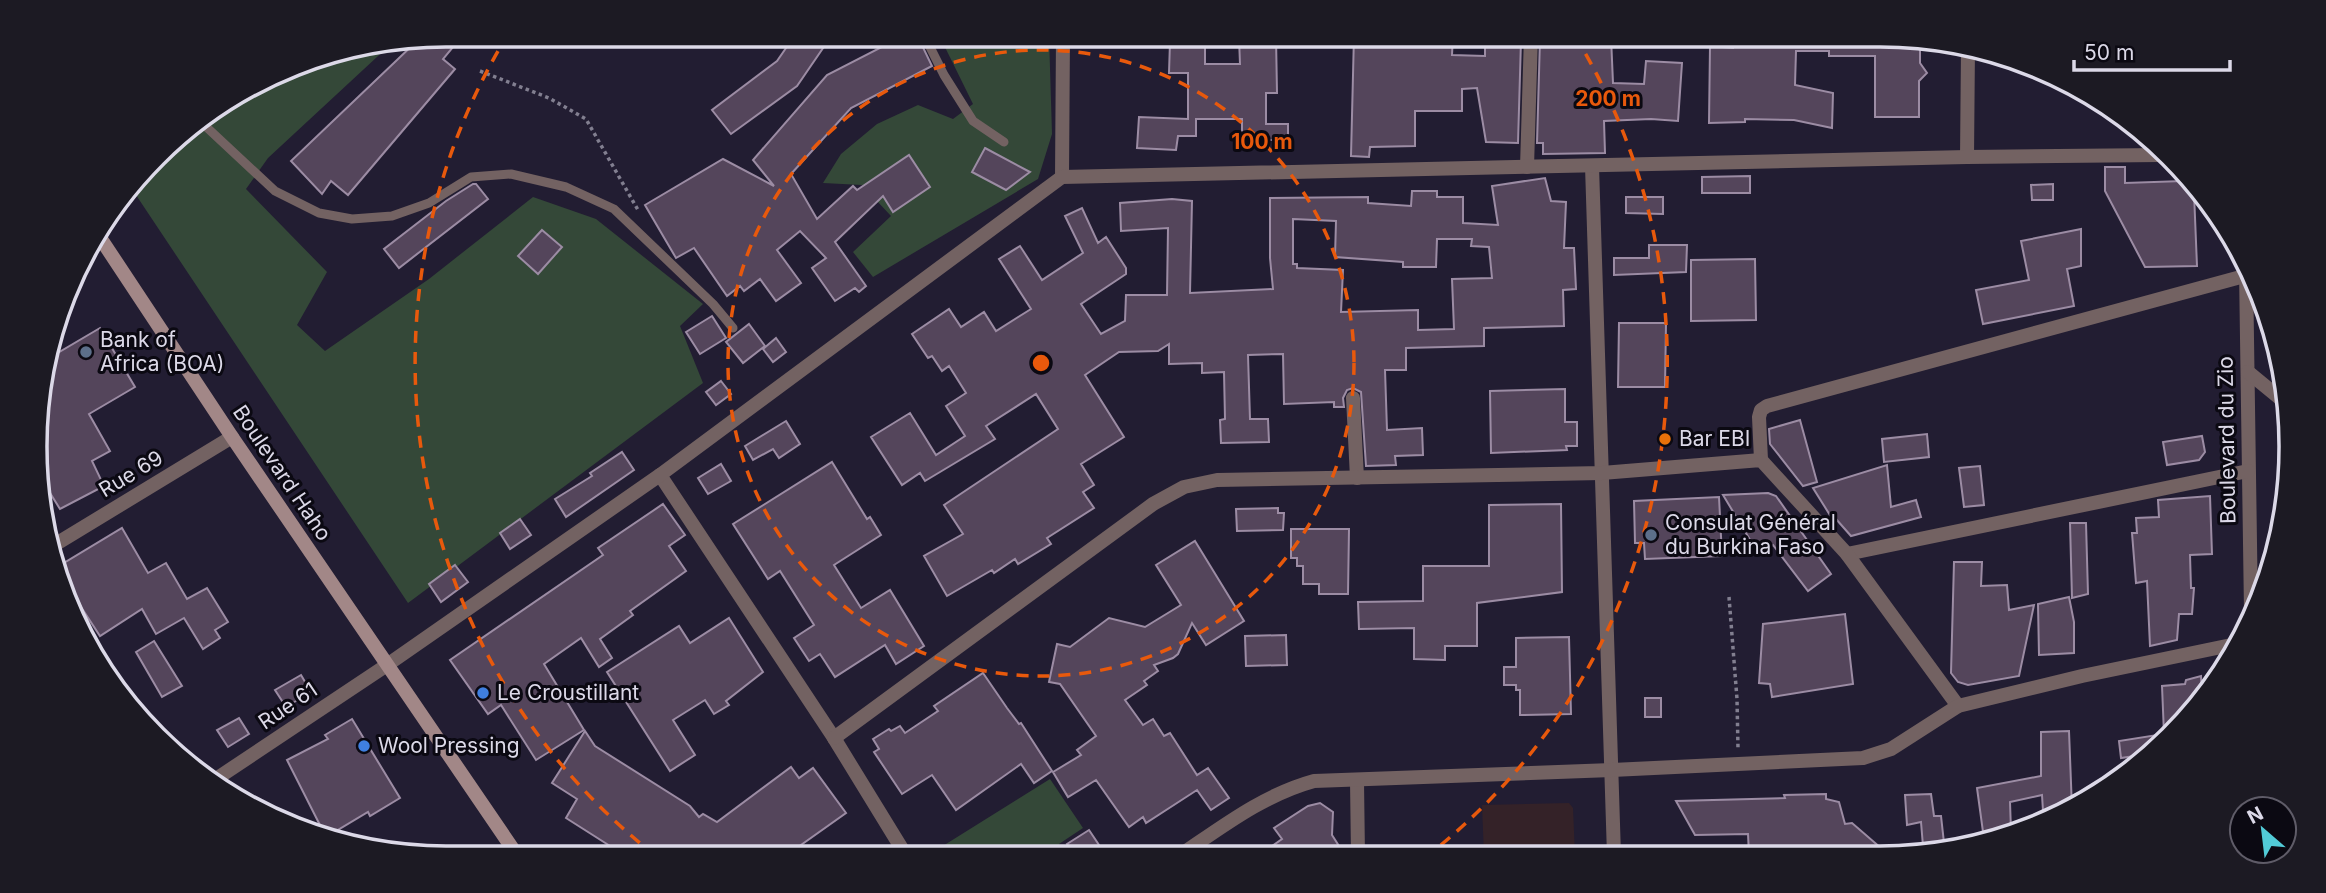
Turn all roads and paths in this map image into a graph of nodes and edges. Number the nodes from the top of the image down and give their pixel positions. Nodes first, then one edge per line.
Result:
1 (930, 47) edge
2 (1063, 47) edge
3 (1531, 47) edge
4 (1968, 58) edge
5 (480, 71) dead end
6 (207, 127) edge
7 (1004, 142) dead end
8 (2153, 155) edge
9 (1967, 157) junction
10 (1592, 166) junction
11 (1527, 167) junction
12 (1062, 177) junction
13 (643, 220) dead end
14 (104, 243) edge
15 (2240, 276) edge
16 (2246, 290) edge
17 (733, 328) dead end
18 (2248, 372) junction
19 (2275, 394) edge
20 (1353, 398) dead end
21 (232, 437) junction
22 (1761, 460) junction
23 (2248, 471) junction
24 (1602, 473) junction
25 (660, 475) junction
26 (1357, 478) junction
27 (59, 542) edge
28 (1847, 554) junction
29 (2251, 593) edge
30 (1729, 597) dead end
31 (2225, 646) edge
32 (387, 665) junction
33 (1958, 706) junction
34 (834, 738) junction
35 (1738, 763) junction
36 (1612, 771) junction
37 (221, 775) edge
38 (1357, 780) junction
39 (511, 846) edge
40 (900, 846) edge
41 (1194, 846) edge
42 (1358, 846) edge
43 (1615, 846) edge

1 - 7 lane
2 - 12 street
3 - 11 street
4 - 9 street
5 - 13 path
6 - 17 lane
8 - 9 street
9 - 10 street
10 - 11 street
10 - 24 street
11 - 12 street
12 - 25 street, Rue 61
14 - 21 main road, Boulevard Haho
15 - 22 street
16 - 18 street, Boulevard du Zio
18 - 19 street
18 - 23 street, Boulevard du Zio
20 - 26 street
21 - 27 street, Rue 69
21 - 32 main road, Boulevard Haho
22 - 24 street
22 - 28 street
23 - 28 street
23 - 29 street, Boulevard du Zio
24 - 26 street
24 - 36 street
25 - 32 street, Rue 61
25 - 34 street
26 - 34 street
28 - 33 street
30 - 35 path
31 - 33 street
32 - 37 street, Rue 61
32 - 39 main road, Boulevard Haho
33 - 35 street
34 - 40 street
35 - 36 street
36 - 38 street
36 - 43 street
38 - 41 street
38 - 42 street

